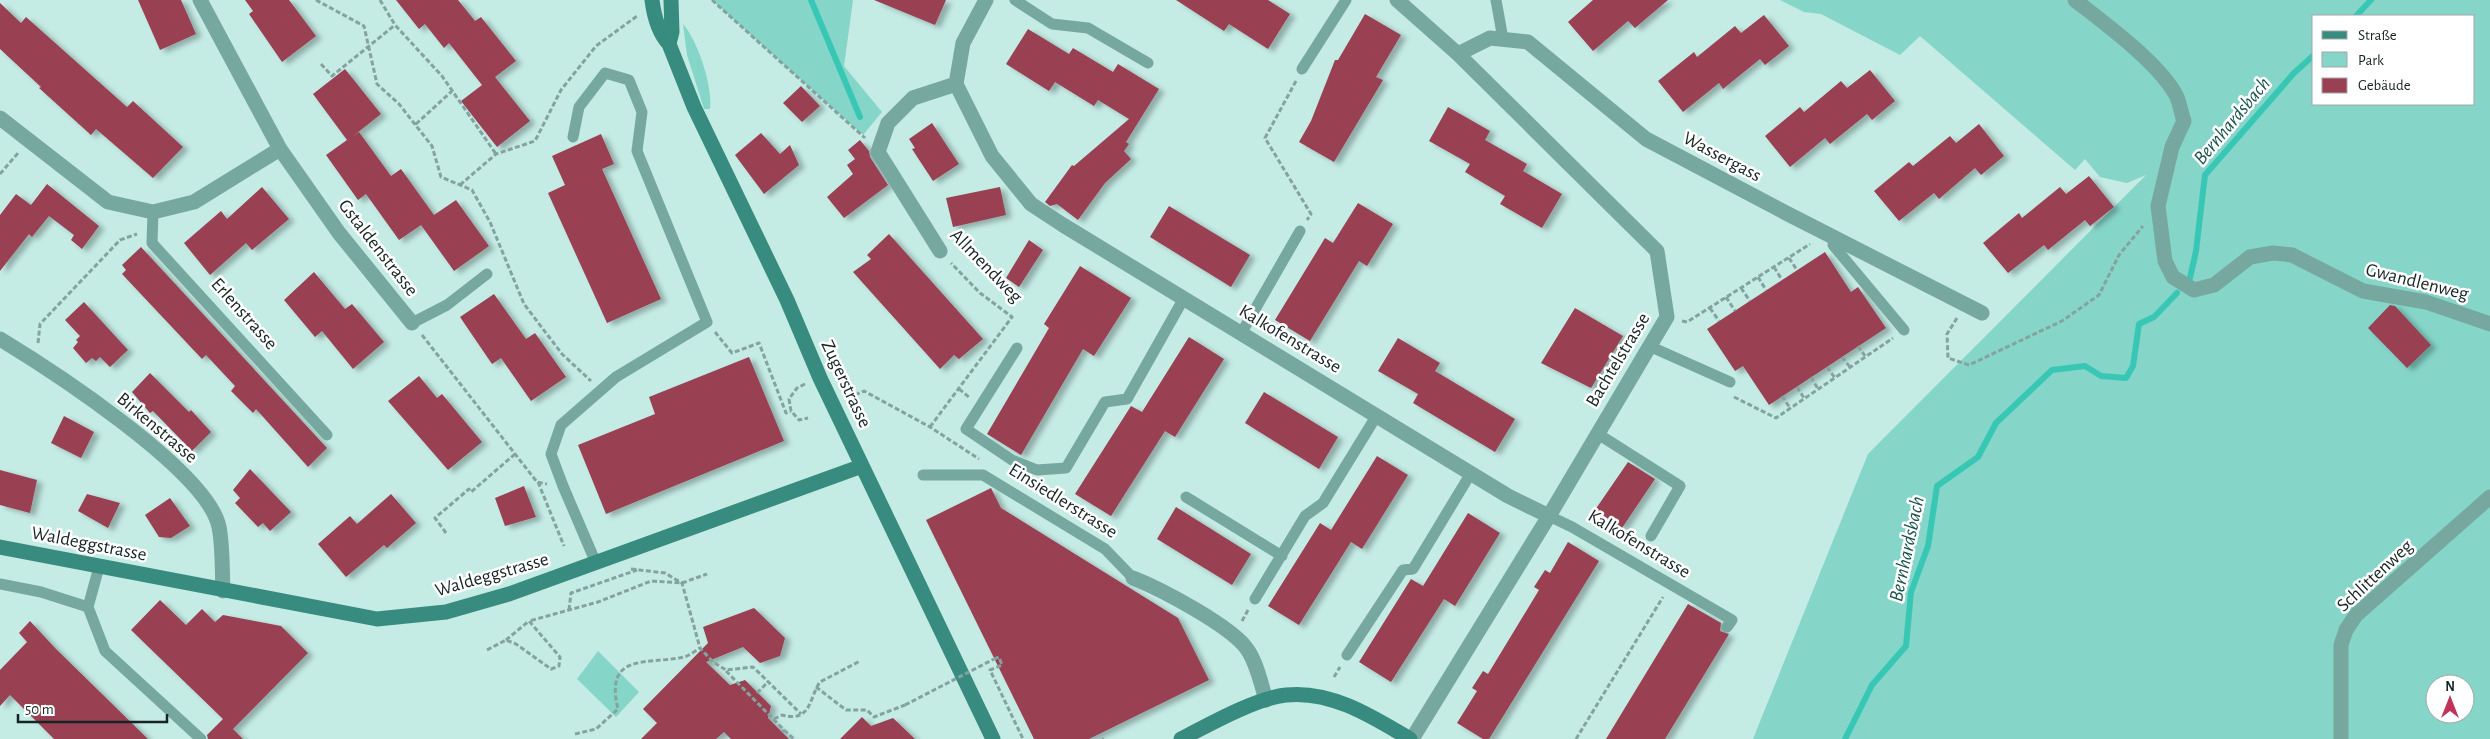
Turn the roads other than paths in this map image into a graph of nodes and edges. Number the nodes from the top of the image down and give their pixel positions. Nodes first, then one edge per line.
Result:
1 (200, 0) edge
2 (652, 0) edge
3 (671, 0) edge
4 (986, 0) edge
5 (1014, 0) edge
6 (1346, 0) edge
7 (1397, 0) edge
8 (1496, 0) edge
9 (2074, 0) edge
10 (1503, 39) junction
11 (669, 44) junction
12 (1458, 54) junction
13 (1148, 63) dead end
14 (1302, 69) road end
15 (956, 84) junction
16 (0, 118) edge
17 (573, 137) dead end
18 (280, 149) junction
19 (153, 212) junction
20 (1300, 231) road end
21 (1834, 242) junction
22 (940, 252) road end
23 (487, 274) dead end
24 (1184, 298) junction
25 (1982, 313) dead end
26 (412, 323) joint
27 (2490, 324) edge
28 (1904, 330) road end
29 (1242, 332) junction
30 (0, 339) edge
31 (1649, 346) junction
32 (1018, 348) dead end
33 (1730, 382) road end
34 (1377, 415) junction
35 (1598, 434) junction
36 (327, 435) dead end
37 (862, 466) junction
38 (1471, 473) junction
39 (923, 475) dead end
40 (1186, 497) dead end
41 (2490, 497) edge
42 (1549, 516) junction
43 (1651, 536) dead end
44 (0, 547) edge
45 (1282, 556) junction
46 (596, 563) junction
47 (99, 566) junction
48 (1133, 578) joint
49 (0, 584) edge
50 (223, 591) junction
51 (1255, 599) dead end
52 (88, 607) junction
53 (1730, 624) dead end
54 (1347, 655) dead end
55 (1266, 700) junction
56 (201, 739) edge
57 (993, 739) edge
58 (1180, 739) edge
59 (1411, 739) edge
60 (2341, 739) edge

1 - 18 street, Gstaldenstrasse
2 - 11 street, Zugerstrasse
3 - 11 street, Zugerstrasse
4 - 15 street
5 - 13 lane
6 - 14 lane
7 - 12 street, Bachtelstrasse
8 - 10 lane
9 - 27 street, Gwandlenweg
10 - 12 street, Wassergass
10 - 21 street, Wassergass
11 - 37 street, Zugerstrasse
12 - 31 street, Bachtelstrasse
15 - 22 street, Allmendweg
15 - 24 street, Kalkofenstrasse
16 - 19 street
17 - 46 lane
18 - 19 street
18 - 26 street, Gstaldenstrasse
19 - 36 lane, Erlenstrasse
20 - 29 lane
21 - 25 street, Wassergass
21 - 28 lane
23 - 26 lane
24 - 29 street, Kalkofenstrasse
24 - 32 lane
29 - 34 street, Kalkofenstrasse
30 - 50 street, Birkenstrasse
31 - 33 lane
31 - 35 street, Bachtelstrasse
34 - 38 street, Kalkofenstrasse
34 - 45 lane
35 - 42 street, Bachtelstrasse
35 - 43 lane
37 - 46 street, Waldeggstrasse
37 - 57 street, Zugerstrasse
38 - 42 street, Kalkofenstrasse
38 - 54 lane
39 - 48 lane, Einsiedlerstrasse
40 - 45 lane
41 - 60 street, Schlittenweg
42 - 53 lane, Kalkofenstrasse
42 - 59 street, Bachtelstrasse
44 - 47 street, Waldeggstrasse
45 - 51 lane
46 - 50 street, Waldeggstrasse
47 - 50 street, Waldeggstrasse
47 - 52 lane
48 - 55 street, Einsiedlerstrasse
49 - 52 lane
52 - 56 lane
55 - 58 street
55 - 59 street

